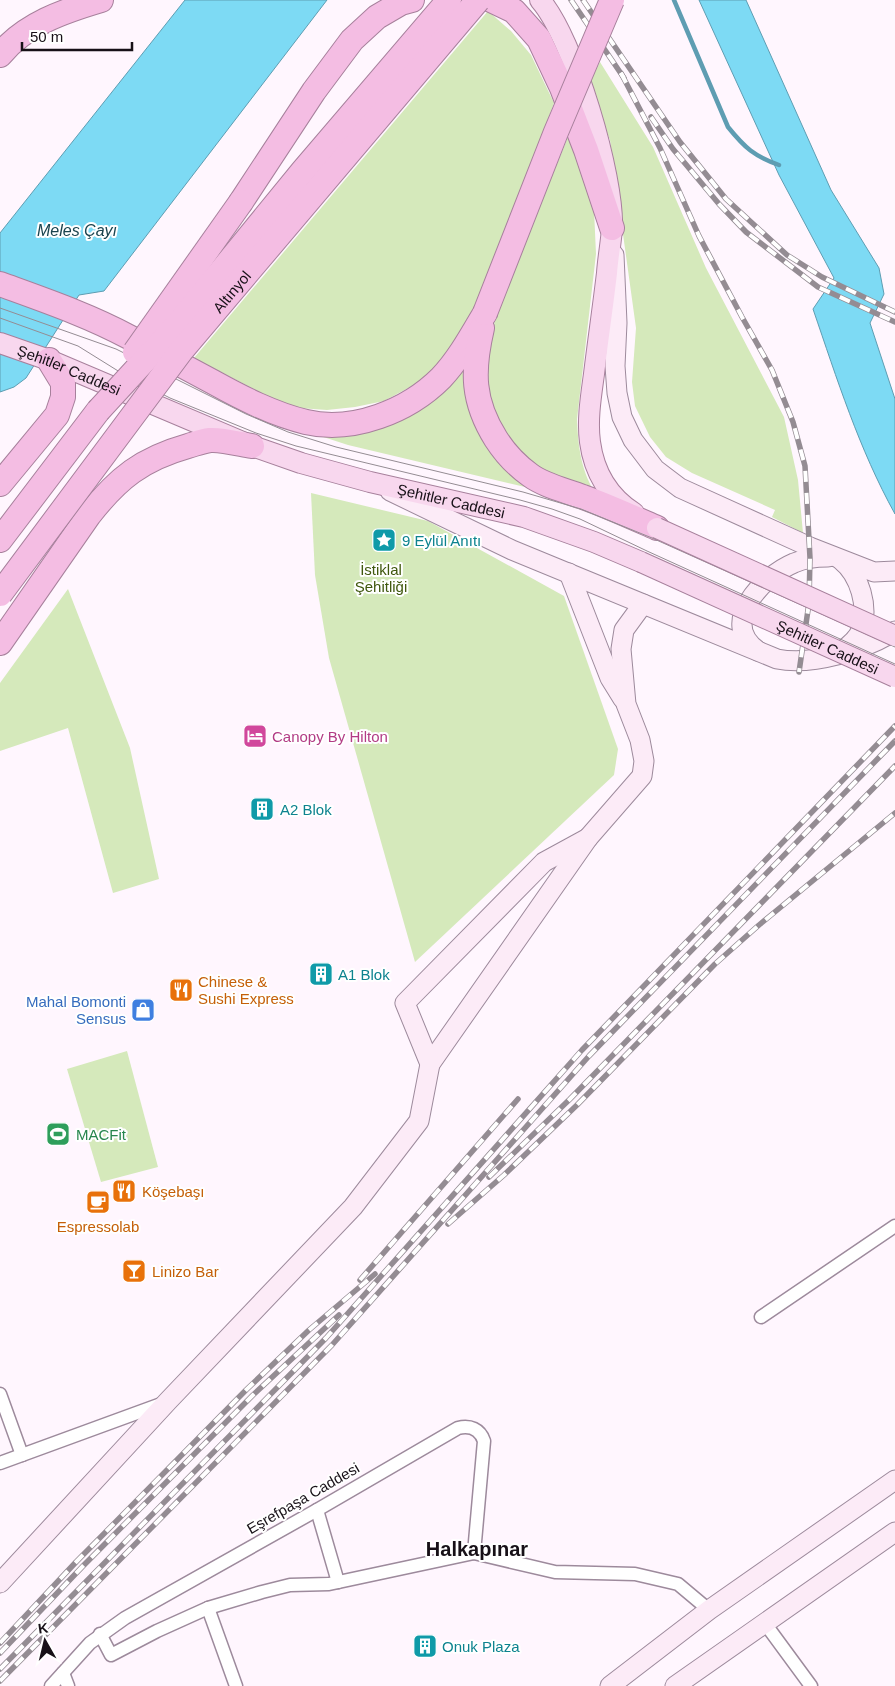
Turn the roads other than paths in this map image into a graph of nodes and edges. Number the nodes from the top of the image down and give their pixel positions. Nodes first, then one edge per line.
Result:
1 (101, 0) edge
2 (412, 0) edge
3 (449, 0) edge
4 (478, 0) edge
5 (491, 0) edge
6 (540, 0) edge
7 (612, 0) edge
8 (0, 55) edge
9 (612, 228) junction
10 (0, 284) edge
11 (485, 312) junction
12 (0, 343) edge
13 (49, 360) junction
14 (98, 411) junction
15 (252, 446) junction
16 (370, 482) junction
17 (0, 484) edge
18 (657, 528) junction
19 (0, 540) edge
20 (837, 559) junction
21 (895, 571) edge
22 (568, 573) junction
23 (0, 594) edge
24 (643, 604) junction
25 (895, 630) edge
26 (895, 636) edge
27 (0, 643) edge
28 (762, 654) junction
29 (835, 655) junction
30 (895, 677) edge
31 (626, 704) junction
32 (588, 838) junction
33 (430, 1064) junction
34 (895, 1226) edge
35 (761, 1316) dead end
36 (0, 1394) edge
37 (168, 1402) junction
38 (22, 1455) junction
39 (0, 1463) edge
40 (895, 1480) edge
41 (317, 1510) junction
42 (895, 1532) edge
43 (474, 1553) junction
44 (338, 1582) junction
45 (0, 1583) edge
46 (208, 1608) junction
47 (709, 1610) junction
48 (764, 1622) junction
49 (100, 1634) junction
50 (63, 1673) junction
51 (51, 1686) edge
52 (68, 1686) edge
53 (236, 1686) edge
54 (610, 1686) edge
55 (675, 1686) edge
56 (811, 1686) edge

1 - 8 highway
2 - 14 highway, bridge
3 - 14 highway, Altınyol, bridge
4 - 23 highway, Altınyol, bridge
5 - 9 highway
6 - 9 main road
7 - 11 highway, bridge
9 - 18 main road
9 - 20 main road
10 - 11 highway
11 - 18 highway
12 - 13 main road, Şehitler Caddesi
13 - 15 main road, Şehitler Caddesi
13 - 17 highway
14 - 19 highway, Altınyol
15 - 16 main road, Şehitler Caddesi
15 - 27 highway
16 - 22 main road
16 - 30 main road, Şehitler Caddesi, bridge
18 - 26 main road, bridge
20 - 21 main road
20 - 28 main road
20 - 29 main road
22 - 24 main road
22 - 31 main road
24 - 28 main road
24 - 31 main road
25 - 29 main road
28 - 29 main road
31 - 32 main road
32 - 33 main road
32 - 33 main road
33 - 37 main road
34 - 35 street
36 - 38 street
37 - 38 street
37 - 45 main road
38 - 39 street
40 - 47 main road
41 - 43 street, Eşrefpaşa Caddesi
41 - 44 street
41 - 49 street, Eşrefpaşa Caddesi
42 - 48 main road
43 - 44 street
43 - 47 street
44 - 46 street
46 - 49 street
46 - 53 street
47 - 54 main road
48 - 55 main road
48 - 56 street
49 - 50 street, Eşrefpaşa Caddesi
50 - 51 street, Eşrefpaşa Caddesi
50 - 52 street

